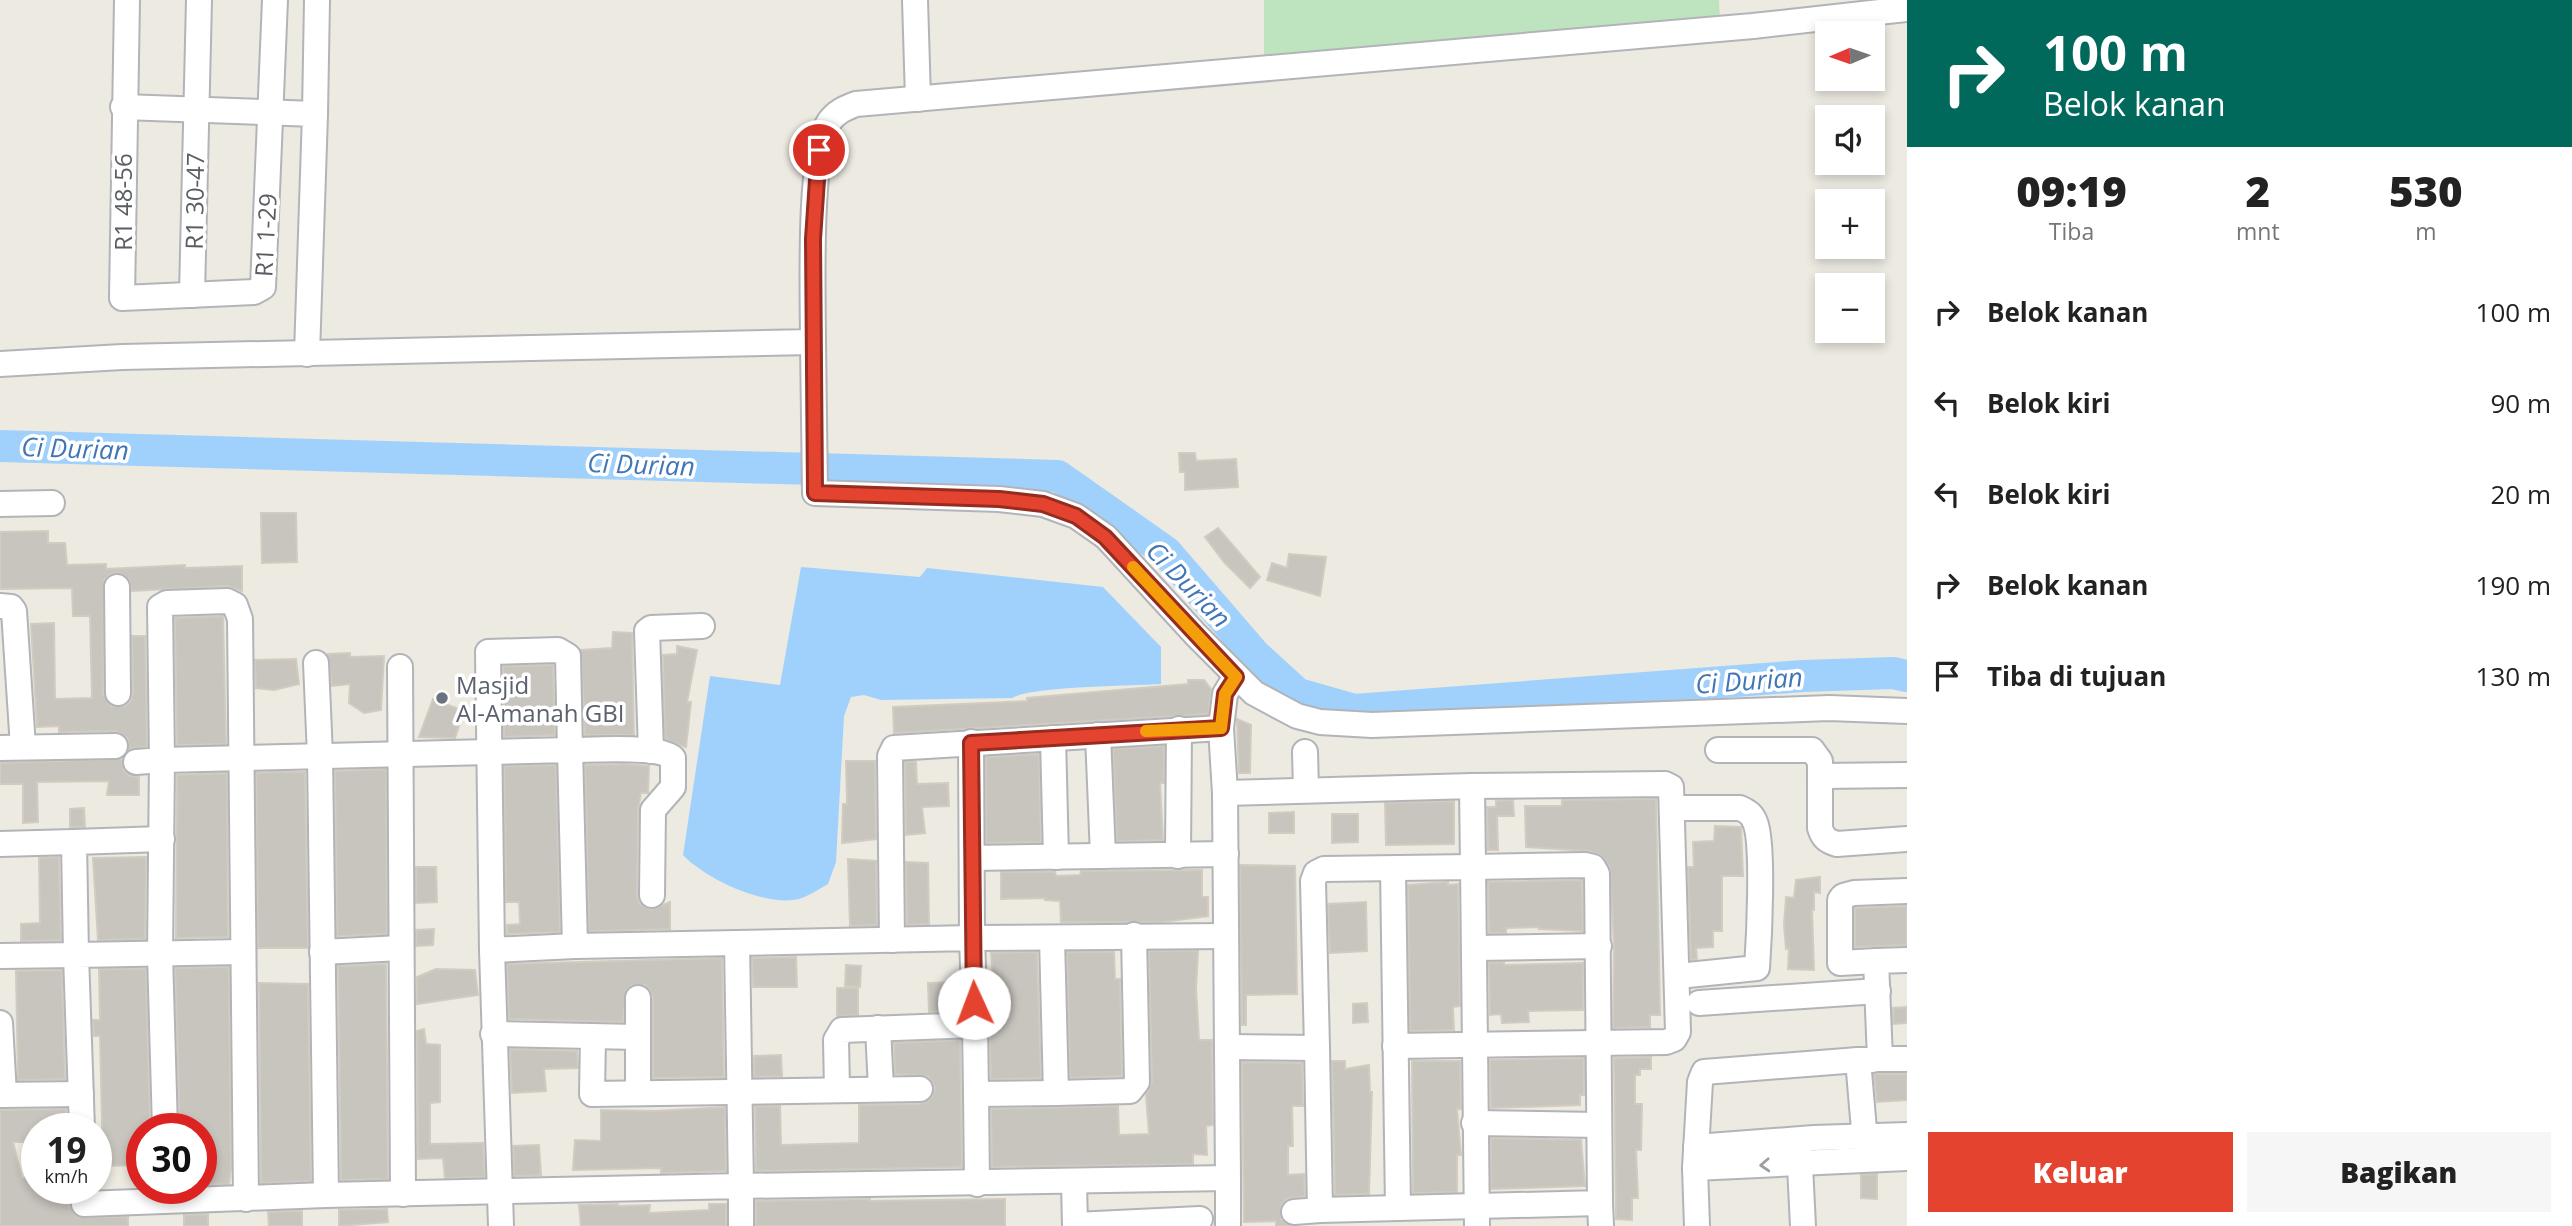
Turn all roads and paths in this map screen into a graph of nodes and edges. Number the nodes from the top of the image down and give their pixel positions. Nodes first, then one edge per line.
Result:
1 (127, 0) edge
2 (199, 0) edge
3 (275, 0) edge
4 (317, 0) edge
5 (915, 0) edge
6 (1907, 9) edge
7 (918, 99) junction
8 (123, 107) junction
9 (196, 108) junction
10 (269, 111) junction
11 (315, 114) junction
12 (192, 295) junction
13 (813, 342) junction
14 (307, 354) junction
15 (0, 364) edge
16 (52, 503) dead end
17 (0, 504) edge
18 (117, 587) dead end
19 (0, 606) edge
20 (119, 619) junction
21 (159, 620) junction
22 (702, 625) dead end
23 (8, 647) edge
24 (316, 663) dead end
25 (400, 667) dead end
26 (1236, 677) junction
27 (118, 693) dead end
28 (1907, 710) edge
29 (1221, 728) junction
30 (1179, 729) junction
31 (1097, 735) junction
32 (1053, 738) junction
33 (971, 743) junction
34 (115, 746) dead end
35 (12, 747) edge
36 (570, 750) junction
37 (1718, 750) dead end
38 (651, 751) junction
39 (490, 752) junction
40 (1305, 752) dead end
41 (400, 754) junction
42 (320, 756) junction
43 (241, 757) junction
44 (162, 760) junction
45 (136, 762) dead end
46 (1907, 775) edge
47 (1821, 776) junction
48 (1472, 786) junction
49 (1306, 790) junction
50 (1226, 793) junction
51 (1673, 808) junction
52 (162, 839) junction
53 (1907, 839) edge
54 (74, 842) junction
55 (0, 844) edge
56 (1226, 854) junction
57 (1103, 856) junction
58 (1178, 856) junction
59 (972, 858) junction
60 (1056, 858) junction
61 (1473, 867) junction
62 (1393, 869) junction
63 (1907, 891) edge
64 (652, 895) dead end
65 (1133, 936) junction
66 (1226, 936) junction
67 (1052, 938) junction
68 (972, 939) junction
69 (892, 940) junction
70 (737, 943) junction
71 (575, 946) junction
72 (1598, 946) junction
73 (401, 948) junction
74 (1474, 948) junction
75 (492, 950) junction
76 (322, 951) junction
77 (243, 952) junction
78 (160, 954) junction
79 (76, 955) junction
80 (0, 956) edge
81 (1907, 960) edge
82 (1876, 961) junction
83 (1840, 963) junction
84 (1678, 976) junction
85 (1878, 991) junction
86 (1840, 993) junction
87 (638, 998) dead end
88 (1699, 1003) dead end
89 (0, 1023) edge
90 (975, 1025) junction
91 (878, 1028) junction
92 (493, 1034) junction
93 (593, 1036) junction
94 (638, 1037) junction
95 (1598, 1042) junction
96 (1473, 1045) junction
97 (1395, 1046) junction
98 (1227, 1047) junction
99 (1317, 1048) junction
100 (1907, 1059) edge
101 (1869, 1060) junction
102 (837, 1089) junction
103 (881, 1089) junction
104 (920, 1089) dead end
105 (739, 1090) junction
106 (638, 1092) junction
107 (1056, 1093) junction
108 (81, 1094) junction
109 (976, 1094) junction
110 (2, 1095) edge
111 (82, 1113) edge
112 (165, 1113) edge
113 (1474, 1123) junction
114 (1599, 1125) junction
115 (1907, 1135) edge
116 (1866, 1149) junction
117 (1799, 1151) junction
118 (1696, 1157) junction
119 (1907, 1158) edge
120 (1228, 1178) junction
121 (1200, 1179) junction
122 (1074, 1182) junction
123 (977, 1184) junction
124 (741, 1186) junction
125 (499, 1192) junction
126 (403, 1194) junction
127 (326, 1195) junction
128 (217, 1198) edge
129 (246, 1199) junction
130 (126, 1200) edge
131 (84, 1206) edge
132 (1398, 1207) junction
133 (1320, 1210) junction
134 (1294, 1212) dead end
135 (1593, 1215) edge
136 (1477, 1216) edge
137 (1200, 1223) edge
138 (1075, 1225) edge
139 (500, 1226) edge
140 (741, 1226) edge
141 (1228, 1226) edge
142 (1697, 1226) edge
143 (1803, 1226) edge

1 - 8 street, R1 48-56
2 - 9 street, R1 30-47
3 - 10 street
4 - 11 street
5 - 7 street
6 - 7 street
7 - 13 street
8 - 9 street
8 - 12 street, R1 48-56
9 - 10 street
9 - 12 street, R1 30-47
10 - 11 street
10 - 12 street, R1 1-29
11 - 14 street
13 - 14 street
13 - 26 street
14 - 15 street
16 - 17 street
18 - 20 street
19 - 23 street
20 - 21 street
20 - 27 street
21 - 43 street
21 - 44 street
22 - 38 street
23 - 35 street
24 - 42 street
25 - 41 street
26 - 28 street
26 - 29 street
29 - 30 street
29 - 50 street
30 - 31 street
30 - 58 street
31 - 32 street
31 - 57 street
32 - 33 street
32 - 60 street
33 - 59 street
33 - 69 street
34 - 35 street
36 - 38 street
36 - 39 street
36 - 39 street
36 - 71 street
37 - 47 street
38 - 64 street
39 - 41 street
39 - 75 street
40 - 49 street
41 - 42 street
41 - 73 street
42 - 43 street
42 - 76 street
43 - 44 street
43 - 77 street
44 - 45 street
44 - 52 street
46 - 47 street
47 - 53 street
48 - 49 street
48 - 51 street
48 - 61 street
49 - 50 street
50 - 56 street
51 - 84 street
51 - 84 street
52 - 54 street
52 - 78 street
54 - 55 street
54 - 79 street
56 - 58 street
56 - 66 street
57 - 58 street
57 - 60 street
59 - 60 street
59 - 68 street
61 - 62 street
61 - 72 street
61 - 74 street
62 - 97 street
62 - 99 street
63 - 83 street
65 - 66 street
65 - 67 street
65 - 107 street
66 - 98 street
67 - 68 street
67 - 107 street
68 - 69 street
68 - 90 street
69 - 70 street
70 - 71 street
70 - 105 street
71 - 75 street
72 - 74 street
72 - 95 street
73 - 76 street
73 - 126 street
74 - 96 street
75 - 92 street
76 - 127 street
77 - 78 street
77 - 129 street
78 - 79 street
78 - 112 street
79 - 80 street
79 - 108 street
81 - 82 street
82 - 83 street
82 - 85 street
83 - 86 street
84 - 95 street
85 - 86 street
85 - 101 street
86 - 88 street
87 - 94 street
89 - 110 street
90 - 91 street
90 - 109 street
91 - 102 street
91 - 103 street
92 - 93 street
92 - 125 street
93 - 94 street
93 - 106 street
94 - 106 street
95 - 96 street
95 - 114 street
96 - 97 street
96 - 113 street
97 - 132 street
98 - 99 street
98 - 120 street
99 - 133 street
100 - 101 street
101 - 116 street
101 - 118 street
102 - 103 street
102 - 105 street
103 - 104 street
105 - 106 street
105 - 124 street
107 - 109 street
108 - 110 street
108 - 111 street
109 - 123 street
113 - 114 street
113 - 136 street
114 - 135 street
115 - 116 street
116 - 117 street
116 - 119 street
117 - 118 street
117 - 143 street
118 - 142 street
120 - 121 street
120 - 141 street
121 - 122 street
121 - 137 street
122 - 123 street
122 - 138 street
123 - 124 street
124 - 125 street
124 - 140 street
125 - 126 street
125 - 139 street
126 - 127 street
127 - 129 street
128 - 129 street
130 - 131 street
132 - 133 street
132 - 136 street
133 - 134 street
135 - 136 street
137 - 138 street

